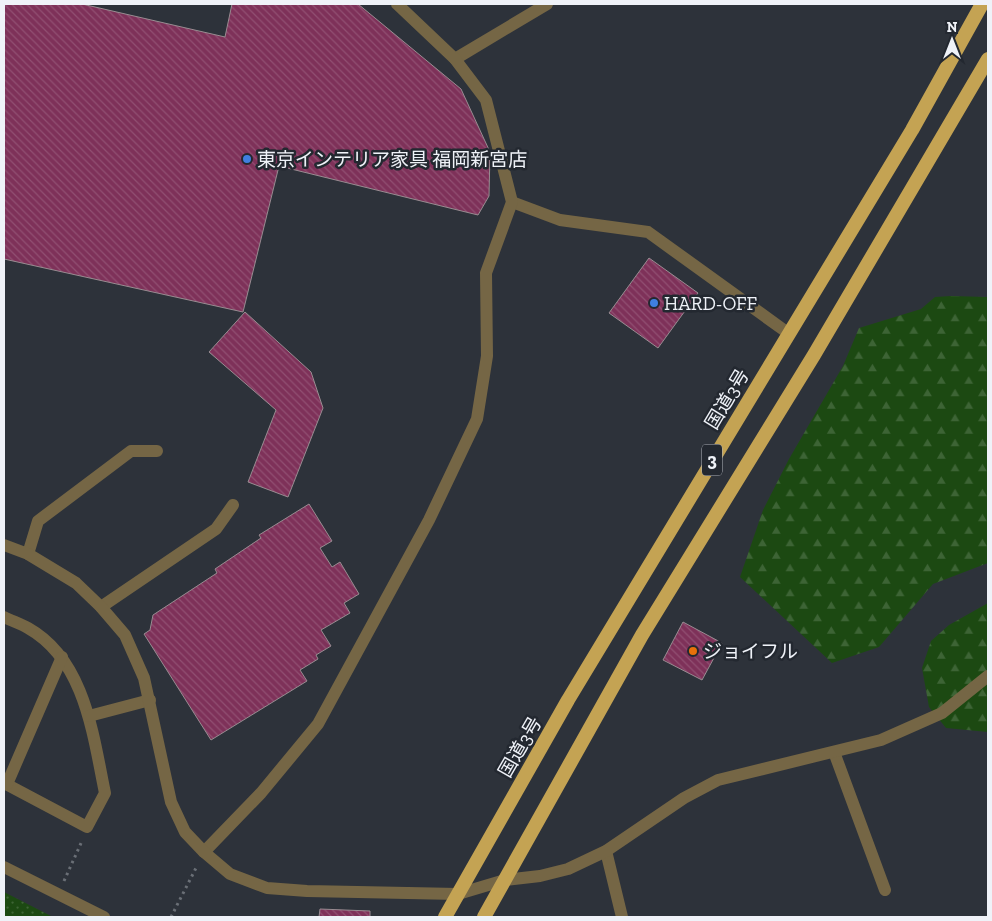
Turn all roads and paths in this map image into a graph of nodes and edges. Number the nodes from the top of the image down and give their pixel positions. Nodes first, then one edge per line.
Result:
1 (398, 4) edge
2 (547, 4) edge
3 (982, 4) edge
4 (455, 59) junction
5 (988, 59) edge
6 (512, 202) junction
7 (788, 333) junction
8 (156, 452) dead end
9 (233, 505) dead end
10 (4, 545) edge
11 (28, 554) junction
12 (102, 607) junction
13 (4, 617) edge
14 (62, 657) junction
15 (988, 676) edge
16 (150, 700) junction
17 (89, 716) junction
18 (834, 752) junction
19 (5, 784) edge
20 (87, 826) junction
21 (606, 851) junction
22 (204, 852) junction
23 (4, 867) edge
24 (505, 880) junction
25 (885, 890) dead end
26 (58, 894) junction
27 (458, 894) junction
28 (104, 917) edge
29 (171, 917) edge
30 (445, 917) edge
31 (484, 917) edge
32 (622, 917) edge

1 - 4 street
2 - 4 street
3 - 7 highway, 国道3号 / 3
4 - 6 street
5 - 24 highway, 3
6 - 7 street
6 - 22 street
7 - 27 highway, 国道3号 / 3
8 - 11 street
9 - 12 street
10 - 11 street
11 - 12 street
12 - 16 street
13 - 14 street
14 - 17 street
14 - 19 street
15 - 18 street
16 - 17 street
16 - 22 street
17 - 20 street
18 - 21 street
18 - 25 street
19 - 20 street
20 - 26 path
21 - 24 street
21 - 32 street
22 - 27 street
22 - 29 path
23 - 26 street
24 - 27 street
24 - 31 highway, 3
26 - 28 street
27 - 30 highway, 国道3号 / 3

